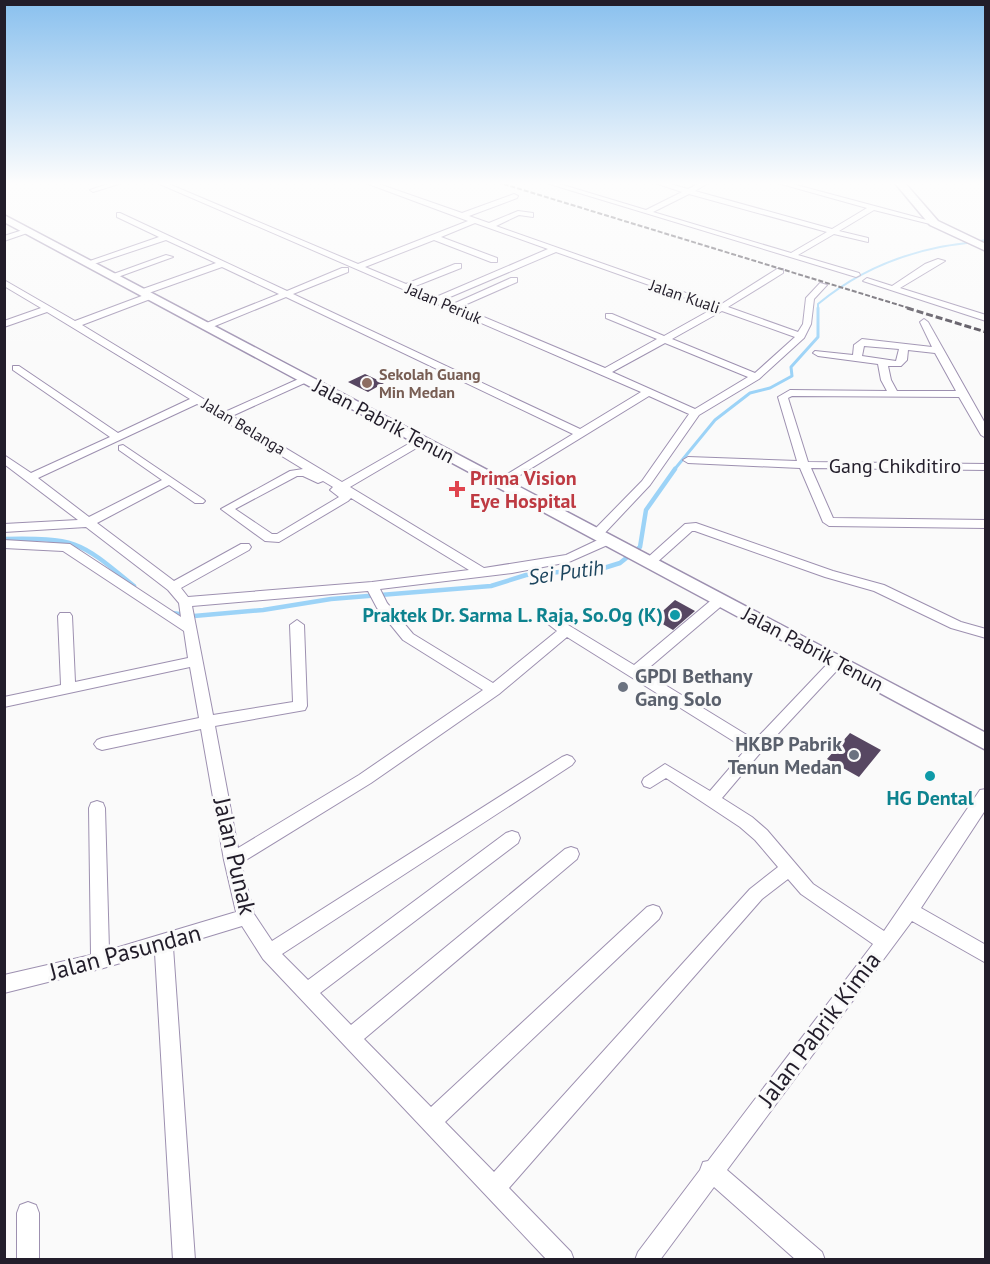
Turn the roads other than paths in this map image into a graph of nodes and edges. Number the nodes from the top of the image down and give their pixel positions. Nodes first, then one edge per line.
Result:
1 (47, 241) edge
2 (154, 241) edge
3 (174, 241) edge
4 (297, 241) edge
5 (424, 241) edge
6 (444, 241) edge
7 (529, 241) edge
8 (745, 241) edge
9 (815, 241) edge
10 (968, 241) edge
11 (982, 247) edge
12 (297, 250) dead end
13 (553, 250) junction
14 (792, 255) junction
15 (169, 257) dead end
16 (494, 260) dead end
17 (941, 261) dead end
18 (88, 263) junction
19 (222, 264) junction
20 (458, 266) dead end
21 (358, 267) junction
22 (345, 270) junction
23 (780, 270) dead end
24 (856, 274) dead end
25 (112, 276) junction
26 (514, 280) dead end
27 (867, 281) dead end
28 (4, 282) edge
29 (823, 285) dead end
30 (406, 287) junction
31 (893, 289) junction
32 (392, 291) dead end
33 (285, 293) junction
34 (147, 294) junction
35 (436, 300) junction
36 (454, 307) junction
37 (721, 308) junction
38 (47, 309) junction
39 (609, 316) dead end
40 (986, 318) edge
41 (924, 322) dead end
42 (4, 324) edge
43 (74, 325) junction
44 (207, 326) junction
45 (801, 336) junction
46 (665, 339) junction
47 (904, 349) junction
48 (938, 351) junction
49 (818, 353) dead end
50 (856, 360) junction
51 (883, 363) junction
52 (16, 368) dead end
53 (605, 372) junction
54 (756, 377) junction
55 (306, 379) junction
56 (649, 391) junction
57 (894, 394) junction
58 (962, 394) junction
59 (199, 399) junction
60 (695, 413) junction
61 (226, 415) junction
62 (582, 434) junction
63 (986, 435) edge
64 (117, 437) junction
65 (421, 441) junction
66 (123, 448) dead end
67 (4, 458) edge
68 (688, 460) dead end
69 (804, 465) junction
70 (986, 466) edge
71 (30, 478) junction
72 (169, 481) junction
73 (500, 483) junction
74 (340, 488) junction
75 (199, 501) dead end
76 (87, 523) junction
77 (986, 524) edge
78 (4, 528) edge
79 (607, 539) junction
80 (4, 544) edge
81 (246, 547) dead end
82 (644, 559) junction
83 (481, 572) junction
84 (173, 587) junction
85 (374, 588) junction
86 (720, 600) junction
87 (188, 615) junction
88 (65, 616) dead end
89 (550, 620) dead end
90 (297, 625) dead end
91 (566, 631) junction
92 (986, 634) edge
93 (195, 661) junction
94 (837, 662) junction
95 (634, 673) junction
96 (68, 688) junction
97 (494, 690) junction
98 (4, 702) edge
99 (206, 722) junction
100 (986, 742) edge
101 (102, 744) dead end
102 (756, 748) junction
103 (567, 761) dead end
104 (650, 782) dead end
105 (986, 795) edge
106 (712, 799) junction
107 (97, 807) dead end
108 (512, 838) dead end
109 (571, 854) dead end
110 (232, 860) junction
111 (789, 869) junction
112 (910, 910) junction
113 (653, 913) dead end
114 (246, 917) junction
115 (885, 942) junction
116 (164, 943) junction
117 (269, 953) junction
118 (986, 955) edge
119 (100, 961) junction
120 (4, 984) edge
121 (307, 992) junction
122 (350, 1038) junction
123 (430, 1121) junction
124 (711, 1170) junction
125 (494, 1188) junction
126 (28, 1213) dead end
127 (28, 1260) edge
128 (184, 1260) edge
129 (563, 1260) edge
130 (646, 1260) edge
131 (814, 1260) edge

1 - 18 street, Jalan Pabrik Tenun
2 - 18 street
3 - 19 street
4 - 21 street, Jalan Periuk
5 - 21 street
6 - 16 street
7 - 13 street, Jalan Kuali
8 - 14 street
9 - 14 street
10 - 11 street
12 - 22 street
13 - 35 street
13 - 37 street, Jalan Kuali
14 - 24 street
15 - 25 street
17 - 31 street
18 - 25 street, Jalan Pabrik Tenun
19 - 33 street
19 - 34 street
20 - 30 street
21 - 30 street, Jalan Periuk
22 - 32 street
22 - 33 street
23 - 37 street
25 - 34 street, Jalan Pabrik Tenun
26 - 36 street
27 - 31 street
28 - 38 street, Jalan Belanga
29 - 45 street
30 - 35 street, Jalan Periuk
31 - 40 street
33 - 44 street
33 - 62 street
34 - 43 street
34 - 44 street, Jalan Pabrik Tenun
35 - 36 street, Jalan Periuk
36 - 53 street, Jalan Periuk
37 - 45 street, Jalan Kuali
37 - 46 street
38 - 42 street
38 - 43 street, Jalan Belanga
39 - 46 street
41 - 48 street
43 - 59 street, Jalan Belanga
44 - 55 street, Jalan Pabrik Tenun
45 - 54 street
46 - 53 street
46 - 54 street
47 - 48 street
47 - 50 street
47 - 51 street
48 - 58 street
49 - 50 street
50 - 51 street
51 - 57 street
52 - 64 street
53 - 56 street, Jalan Periuk
54 - 60 street
55 - 61 street
55 - 65 street, Jalan Pabrik Tenun
56 - 60 street, Jalan Periuk
56 - 62 street
57 - 58 street
57 - 69 street
58 - 63 street
59 - 61 street, Jalan Belanga
59 - 64 street
60 - 79 street
61 - 74 street, Jalan Belanga
62 - 73 street
64 - 71 street
65 - 73 street, Jalan Pabrik Tenun
65 - 74 street
66 - 72 street
67 - 71 street
68 - 69 street, Gang Chikditiro
69 - 70 street, Gang Chikditiro
69 - 77 street
71 - 76 street
72 - 75 street
72 - 76 street
73 - 79 street, Jalan Pabrik Tenun
74 - 74 street
74 - 83 street, Jalan Belanga
76 - 78 street
76 - 84 street
79 - 82 street, Jalan Pabrik Tenun
79 - 83 street
80 - 87 street
81 - 84 street
82 - 86 street, Jalan Pabrik Tenun
82 - 92 street
83 - 85 street
84 - 87 street
85 - 87 street
85 - 97 street
86 - 94 street, Jalan Pabrik Tenun
86 - 95 street
87 - 93 street, Jalan Punak
88 - 96 street
89 - 91 street
90 - 99 street
91 - 95 street
91 - 97 street
93 - 96 street
93 - 99 street, Jalan Punak
94 - 100 street, Jalan Pabrik Tenun
94 - 102 street
95 - 102 street
96 - 98 street
97 - 110 street
99 - 101 street
99 - 110 street, Jalan Punak
102 - 106 street
103 - 117 street
104 - 106 street
105 - 112 street, Jalan Pabrik Kimia
106 - 111 street
107 - 119 street
108 - 121 street
109 - 122 street
110 - 114 street, Jalan Punak
111 - 115 street
111 - 125 street
112 - 115 street, Jalan Pabrik Kimia
112 - 118 street
113 - 123 street
114 - 116 street, Jalan Pasundan
114 - 117 street, Jalan Punak
115 - 124 street, Jalan Pabrik Kimia
116 - 119 street, Jalan Pasundan
116 - 128 street
117 - 121 street, Jalan Punak
119 - 120 street, Jalan Pasundan
121 - 122 street, Jalan Punak
122 - 123 street, Jalan Punak
123 - 125 street, Jalan Punak
124 - 130 street, Jalan Pabrik Kimia
124 - 131 street
125 - 129 street, Jalan Punak
126 - 127 street

